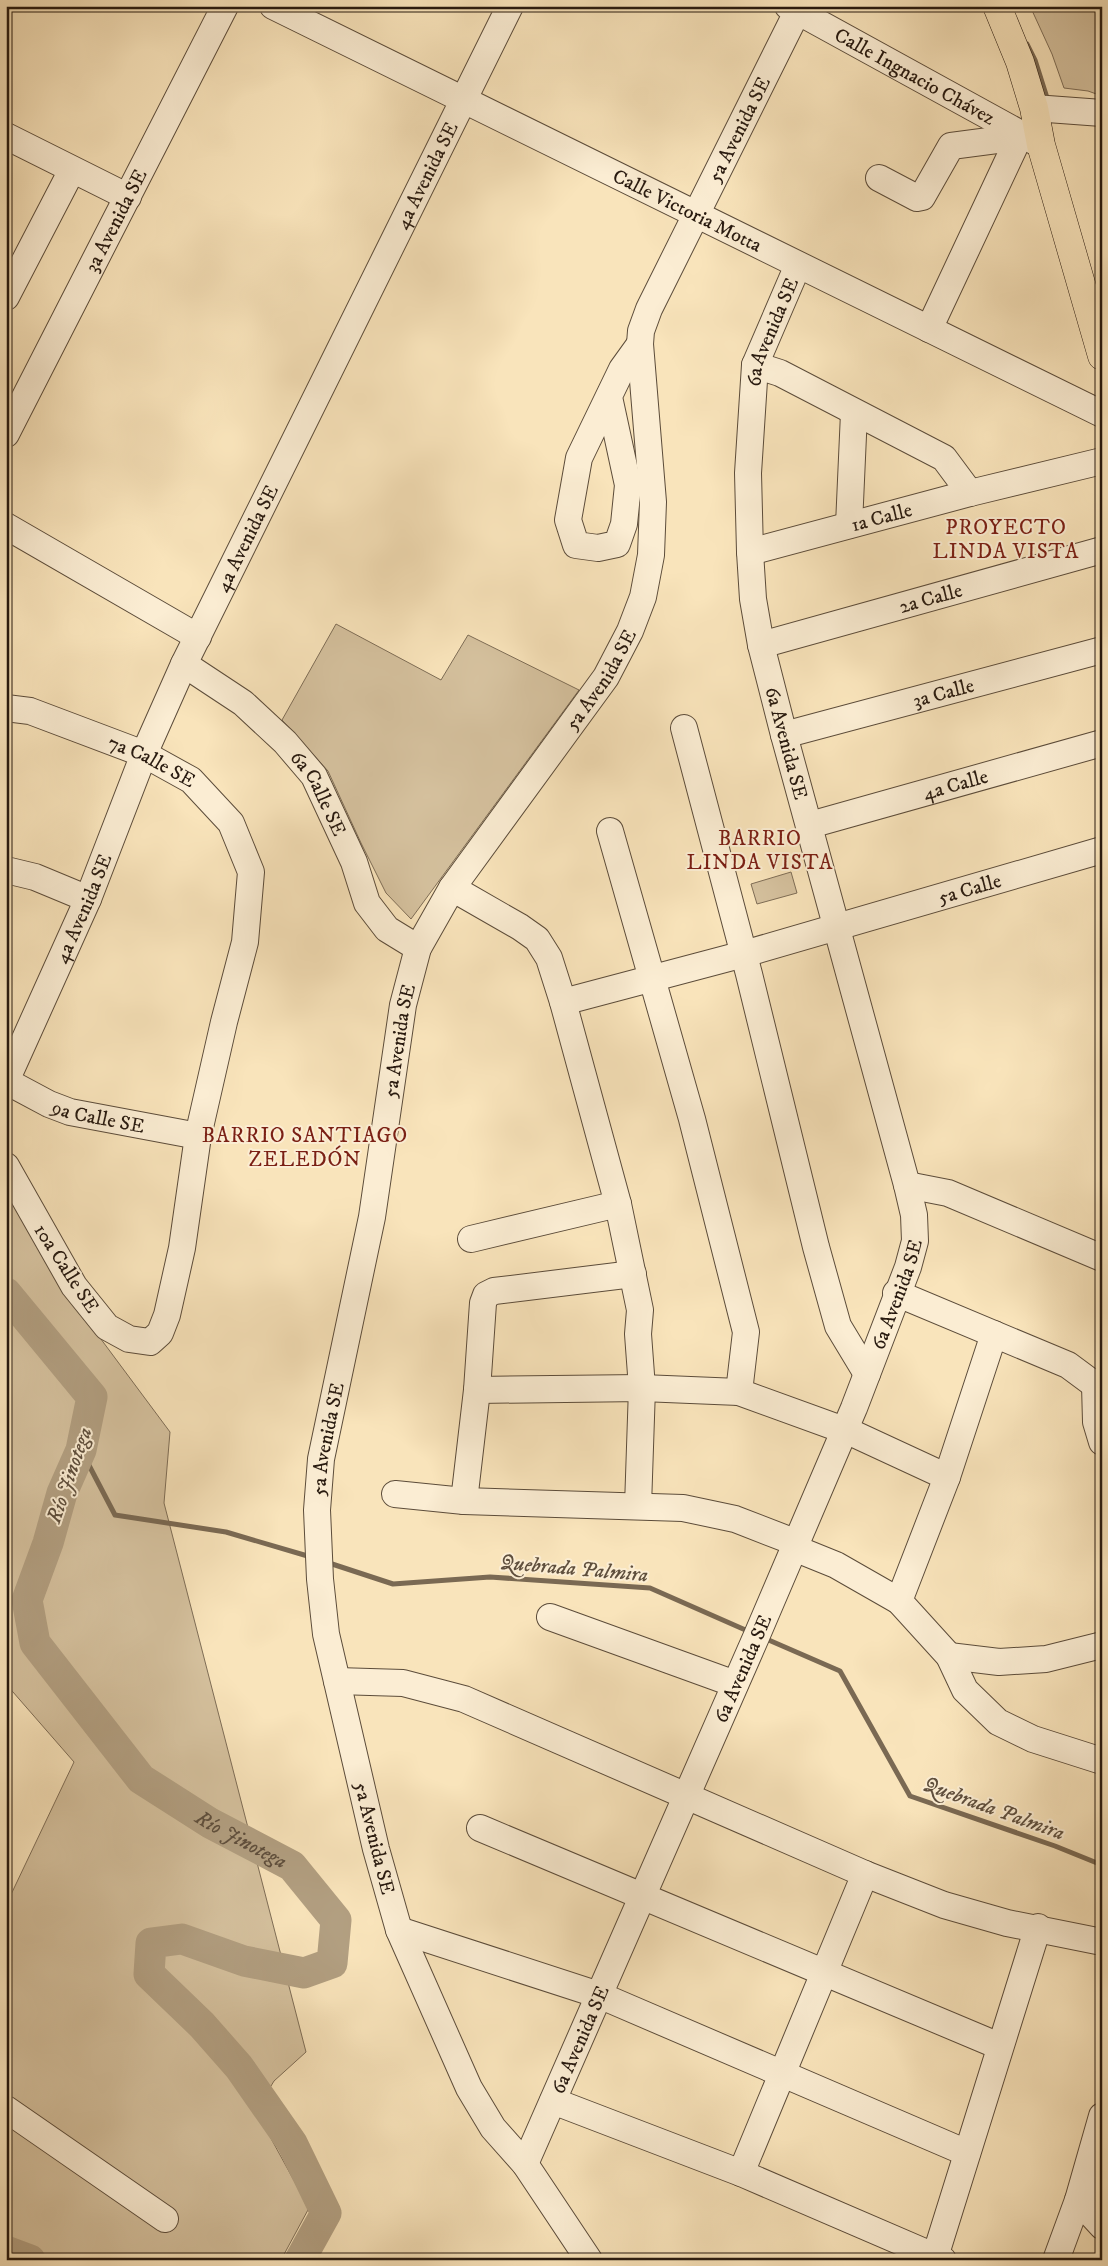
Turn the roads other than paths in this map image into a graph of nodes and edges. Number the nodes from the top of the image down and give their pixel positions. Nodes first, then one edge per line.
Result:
1 (225, 6) edge
2 (274, 6) edge
3 (510, 6) edge
4 (997, 6) edge
5 (795, 8) edge
6 (464, 100) junction
7 (1034, 108) junction
8 (1102, 113) edge
9 (6, 136) edge
10 (1031, 139) junction
11 (72, 170) junction
12 (879, 178) dead end
13 (128, 197) junction
14 (697, 215) junction
15 (798, 265) junction
16 (6, 297) edge
17 (929, 329) junction
18 (640, 344) junction
19 (1102, 356) edge
20 (755, 365) junction
21 (609, 397) junction
22 (854, 413) junction
23 (1102, 414) edge
24 (6, 434) edge
25 (1102, 461) edge
26 (970, 493) junction
27 (849, 525) junction
28 (6, 526) edge
29 (1102, 550) edge
30 (750, 552) junction
31 (198, 637) junction
32 (761, 645) junction
33 (1102, 650) edge
34 (184, 664) junction
35 (6, 708) edge
36 (684, 728) dead end
37 (784, 734) junction
38 (1102, 743) edge
39 (144, 754) junction
40 (810, 825) junction
41 (610, 831) dead end
42 (1102, 850) edge
43 (6, 870) edge
44 (452, 888) junction
45 (88, 899) junction
46 (838, 927) junction
47 (418, 948) junction
48 (744, 954) junction
49 (651, 978) junction
50 (563, 1002) junction
51 (6, 1081) edge
52 (198, 1136) junction
53 (6, 1166) edge
54 (907, 1185) junction
55 (618, 1204) junction
56 (471, 1239) dead end
57 (1102, 1258) edge
58 (633, 1274) junction
59 (896, 1293) junction
60 (994, 1334) junction
61 (867, 1374) junction
62 (1099, 1386) edge
63 (642, 1388) junction
64 (477, 1390) junction
65 (739, 1392) junction
66 (844, 1430) junction
67 (1102, 1442) edge
68 (947, 1477) junction
69 (395, 1494) dead end
70 (464, 1501) junction
71 (638, 1506) junction
72 (795, 1546) junction
73 (899, 1601) junction
74 (550, 1617) dead end
75 (1102, 1645) edge
76 (949, 1656) junction
77 (337, 1681) junction
78 (735, 1684) junction
79 (1102, 1761) edge
80 (687, 1795) junction
81 (480, 1828) dead end
82 (865, 1874) junction
83 (643, 1896) junction
84 (1038, 1927) junction
85 (399, 1930) junction
86 (1102, 1942) edge
87 (824, 1972) junction
88 (599, 1995) junction
89 (999, 2046) junction
90 (782, 2074) junction
91 (553, 2101) junction
92 (6, 2109) edge
93 (1102, 2116) edge
94 (967, 2153) junction
95 (525, 2164) junction
96 (741, 2173) junction
97 (1102, 2183) edge
98 (1078, 2200) junction
99 (166, 2219) dead end
100 (1102, 2226) edge
101 (937, 2258) edge
102 (589, 2260) edge
103 (1056, 2260) edge

1 - 13 street, 3a Avenida SE
2 - 6 street, Calle Victoria Motta
3 - 6 street, 4a Avenida SE
4 - 7 main road
5 - 10 street, Calle Ingnacio Chávez
5 - 14 street, 5a Avenida SE
6 - 14 street, Calle Victoria Motta
6 - 31 street, 4a Avenida SE
7 - 8 street
7 - 10 main road
9 - 11 street
10 - 12 street
10 - 17 street
10 - 19 main road
11 - 13 street
11 - 16 street
13 - 24 street, 3a Avenida SE
14 - 15 street, Calle Victoria Motta
14 - 18 street, 5a Avenida SE
15 - 17 street, Calle Victoria Motta
15 - 20 street, 6a Avenida SE
17 - 23 street, Calle Victoria Motta
18 - 21 street
18 - 44 street, 5a Avenida SE
20 - 22 street
20 - 30 street, 6a Avenida SE
21 - 21 street
22 - 26 street
22 - 27 street
25 - 26 street, 1a Calle
26 - 27 street, 1a Calle
27 - 30 street, 1a Calle
28 - 31 street
29 - 32 street, 2a Calle
30 - 32 street, 6a Avenida SE
31 - 34 street, 4a Avenida SE
32 - 37 street, 6a Avenida SE
33 - 37 street, 3a Calle
34 - 39 street, 4a Avenida SE
34 - 47 street, 6a Calle SE
35 - 39 street, 7a Calle SE
36 - 48 street
37 - 40 street, 6a Avenida SE
38 - 40 street, 4a Calle
39 - 45 street, 4a Avenida SE
39 - 52 street, 7a Calle SE
40 - 46 street, 6a Avenida SE
41 - 49 street
42 - 46 street, 5a Calle
43 - 45 street
44 - 47 street, 5a Avenida SE
44 - 50 street
45 - 51 street, 4a Avenida SE
46 - 48 street, 5a Calle
46 - 54 street, 6a Avenida SE
47 - 77 street, 5a Avenida SE
48 - 49 street, 5a Calle
48 - 61 street
49 - 50 street, 5a Calle
49 - 65 street
50 - 55 street
51 - 52 street, 9a Calle SE
52 - 53 street, 10a Calle SE
54 - 57 street
54 - 59 street, 6a Avenida SE
55 - 56 street
55 - 58 street
58 - 63 street
58 - 64 street
59 - 60 street
59 - 61 street, 6a Avenida SE
60 - 62 street
60 - 68 street
61 - 66 street, 6a Avenida SE
62 - 67 street
63 - 64 street
63 - 65 street
63 - 71 street
64 - 70 street
65 - 66 street
66 - 68 street
66 - 72 street, 6a Avenida SE
68 - 73 street
69 - 70 street
70 - 71 street
71 - 72 street
72 - 73 street
72 - 78 street, 6a Avenida SE
73 - 76 street
74 - 78 street
75 - 76 street
76 - 79 street
77 - 80 street
77 - 85 street, 5a Avenida SE
78 - 80 street, 6a Avenida SE
80 - 82 street
80 - 83 street, 6a Avenida SE
81 - 83 street
82 - 84 street
82 - 87 street
83 - 87 street
83 - 88 street, 6a Avenida SE
84 - 86 street
84 - 89 street
85 - 88 street
85 - 95 street, 5a Avenida SE
87 - 89 street
87 - 90 street
88 - 90 street
88 - 91 street, 6a Avenida SE
89 - 94 street
90 - 94 street
90 - 96 street
91 - 95 street, 6a Avenida SE
91 - 96 street
92 - 99 street
93 - 98 street
94 - 101 street
95 - 102 street
96 - 101 street
97 - 98 street
98 - 100 street
98 - 103 street

